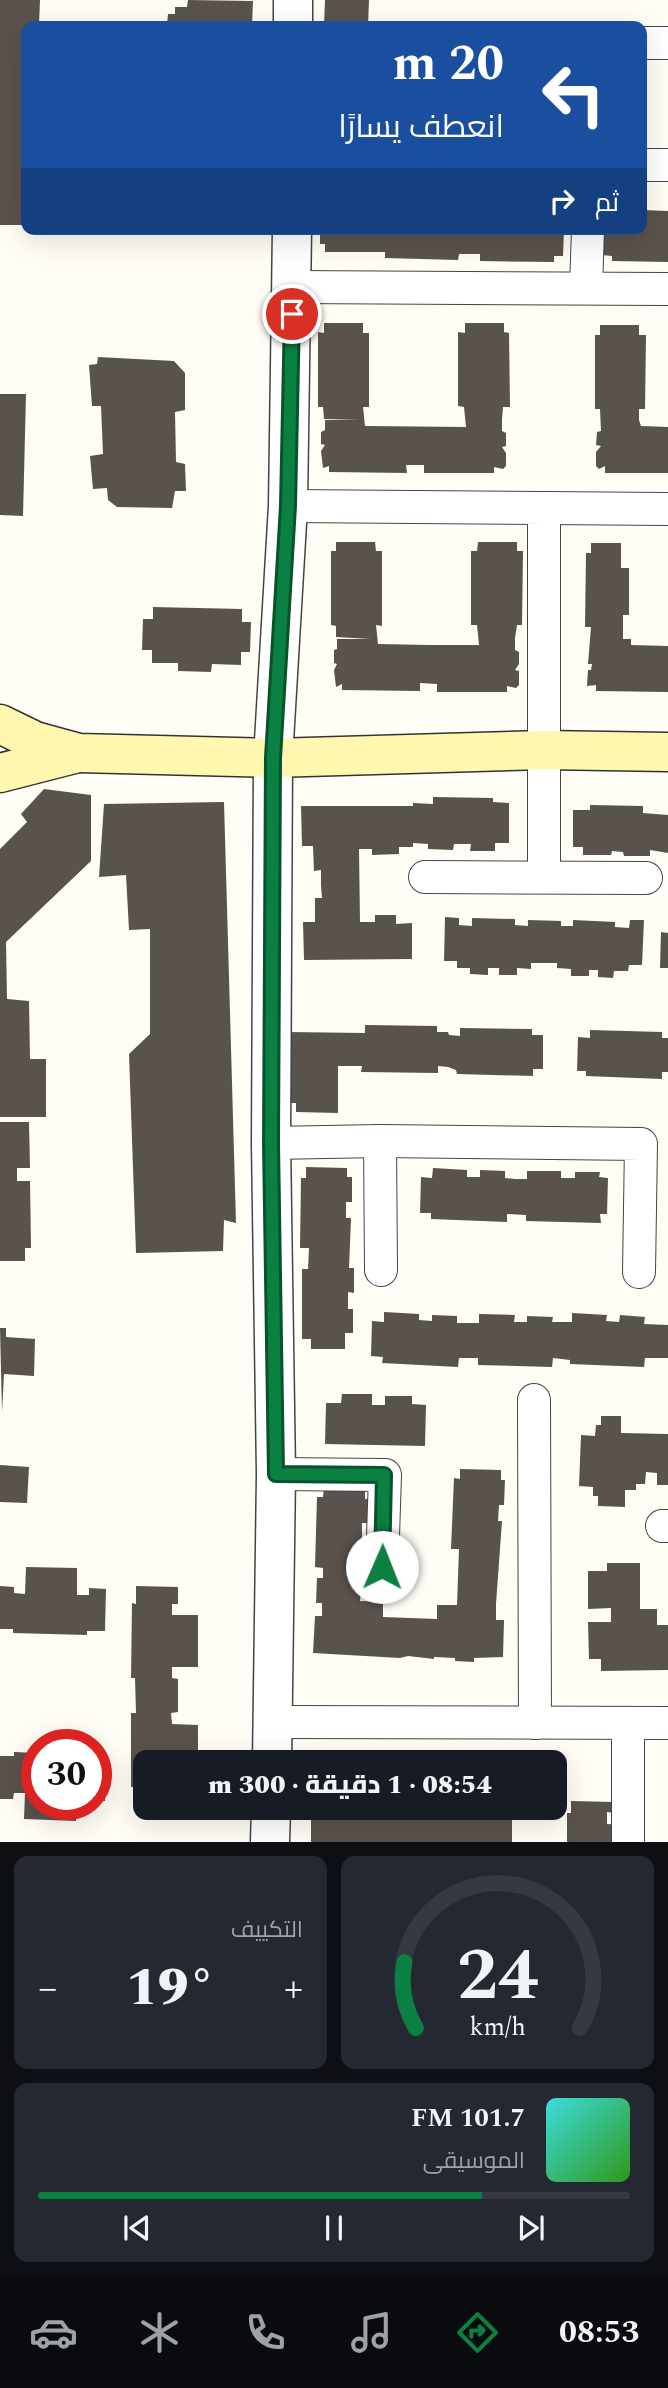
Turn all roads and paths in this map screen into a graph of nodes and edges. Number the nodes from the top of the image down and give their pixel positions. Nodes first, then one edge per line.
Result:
1 (293, 0) edge
2 (293, 21) edge
3 (647, 43) edge
4 (668, 43) edge
5 (647, 165) edge
6 (668, 165) edge
7 (292, 235) edge
8 (588, 235) edge
9 (292, 287) junction
10 (586, 288) junction
11 (668, 289) edge
12 (288, 506) junction
13 (544, 508) junction
14 (668, 509) edge
15 (0, 724) edge
16 (544, 750) junction
17 (668, 752) edge
18 (79, 753) junction
19 (273, 758) junction
20 (0, 773) edge
21 (425, 877) dead end
22 (544, 877) junction
23 (646, 878) dead end
24 (380, 1141) junction
25 (271, 1143) junction
26 (381, 1270) dead end
27 (639, 1272) dead end
28 (534, 1399) dead end
29 (276, 1474) junction
30 (382, 1567) dead end
31 (273, 1722) junction
32 (535, 1723) junction
33 (628, 1723) junction
34 (668, 1723) edge
35 (272, 1750) edge
36 (271, 1820) edge
37 (270, 1842) edge
38 (628, 1842) edge

1 - 2 street
3 - 4 street
5 - 6 street
7 - 9 street
8 - 10 street
9 - 10 street
9 - 12 street
10 - 11 street
12 - 13 street
12 - 19 street
13 - 14 street
13 - 16 street
15 - 18 main road
16 - 17 main road
16 - 19 main road
16 - 22 street
18 - 19 main road
18 - 20 main road
19 - 25 street
21 - 22 street
22 - 23 street
24 - 25 street
24 - 26 street
24 - 27 street
25 - 29 street
28 - 32 street
29 - 30 street
29 - 31 street
31 - 32 street
31 - 35 street
32 - 33 street
33 - 34 street
33 - 38 street
36 - 37 street

